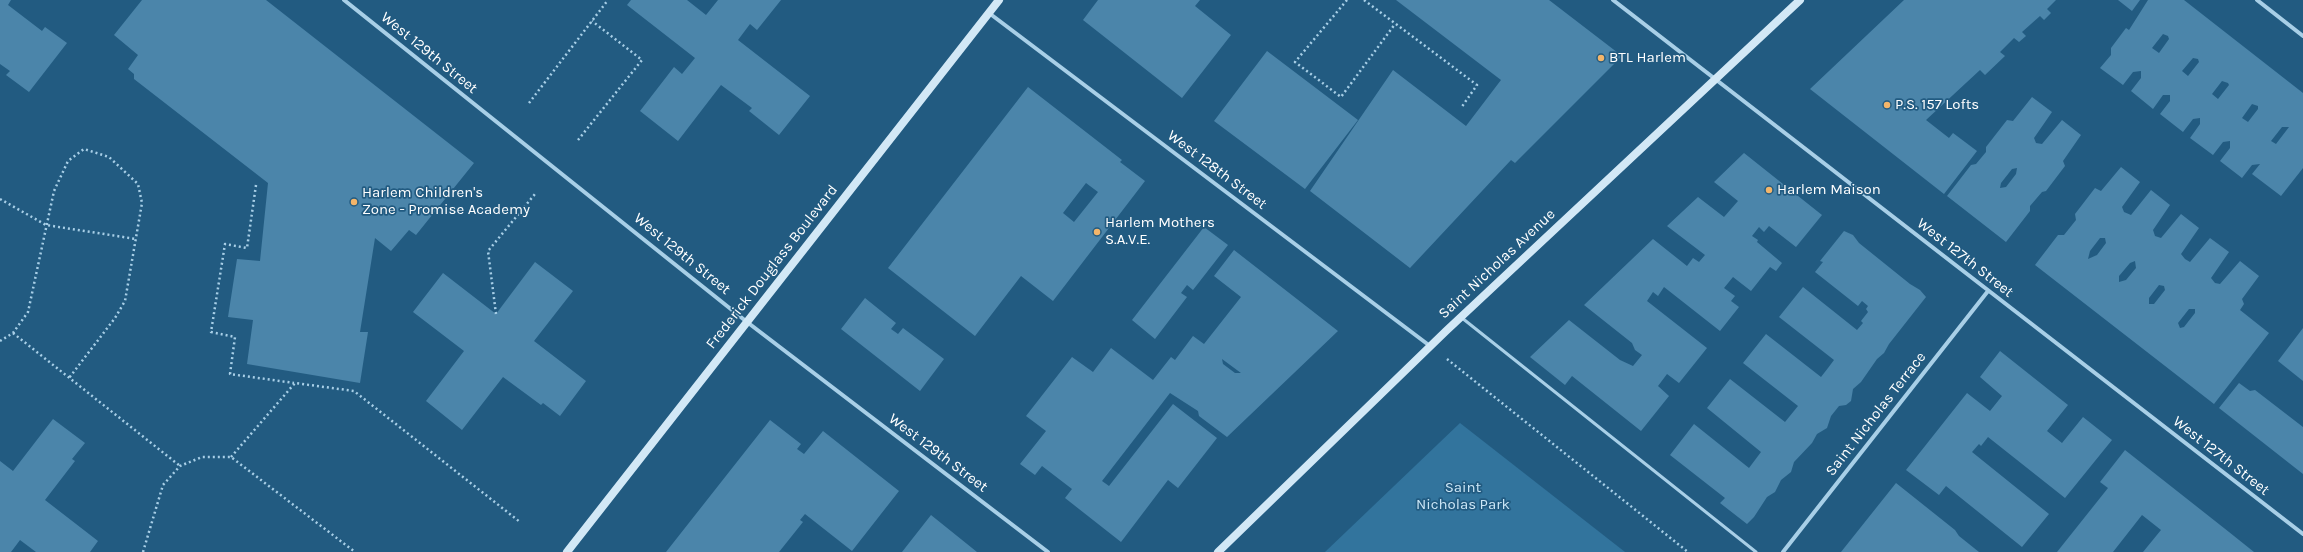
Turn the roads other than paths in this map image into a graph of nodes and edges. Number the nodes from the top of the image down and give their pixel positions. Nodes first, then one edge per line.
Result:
1 (344, 0) edge
2 (999, 0) edge
3 (1613, 0) edge
4 (1800, 0) edge
5 (2258, 0) edge
6 (989, 13) junction
7 (2303, 36) edge
8 (1715, 79) junction
9 (1988, 291) junction
10 (1461, 317) junction
11 (747, 322) junction
12 (1430, 346) junction
13 (2303, 534) edge
14 (568, 552) edge
15 (1048, 552) edge
16 (1218, 552) edge
17 (1756, 552) edge
18 (1783, 552) edge

1 - 11 street, West 129th Street
2 - 6 main road, Frederick Douglass Boulevard
3 - 8 street, West 127th Street
4 - 8 main road, Saint Nicholas Avenue
5 - 7 street
6 - 11 main road, Frederick Douglass Boulevard
6 - 12 street, West 128th Street
8 - 9 street, West 127th Street
8 - 10 main road, Saint Nicholas Avenue
9 - 13 street, West 127th Street
9 - 18 street, Saint Nicholas Terrace
10 - 12 main road, Saint Nicholas Avenue
10 - 17 lane
11 - 14 main road, Frederick Douglass Boulevard
11 - 15 street, West 129th Street
12 - 16 main road, Saint Nicholas Avenue

